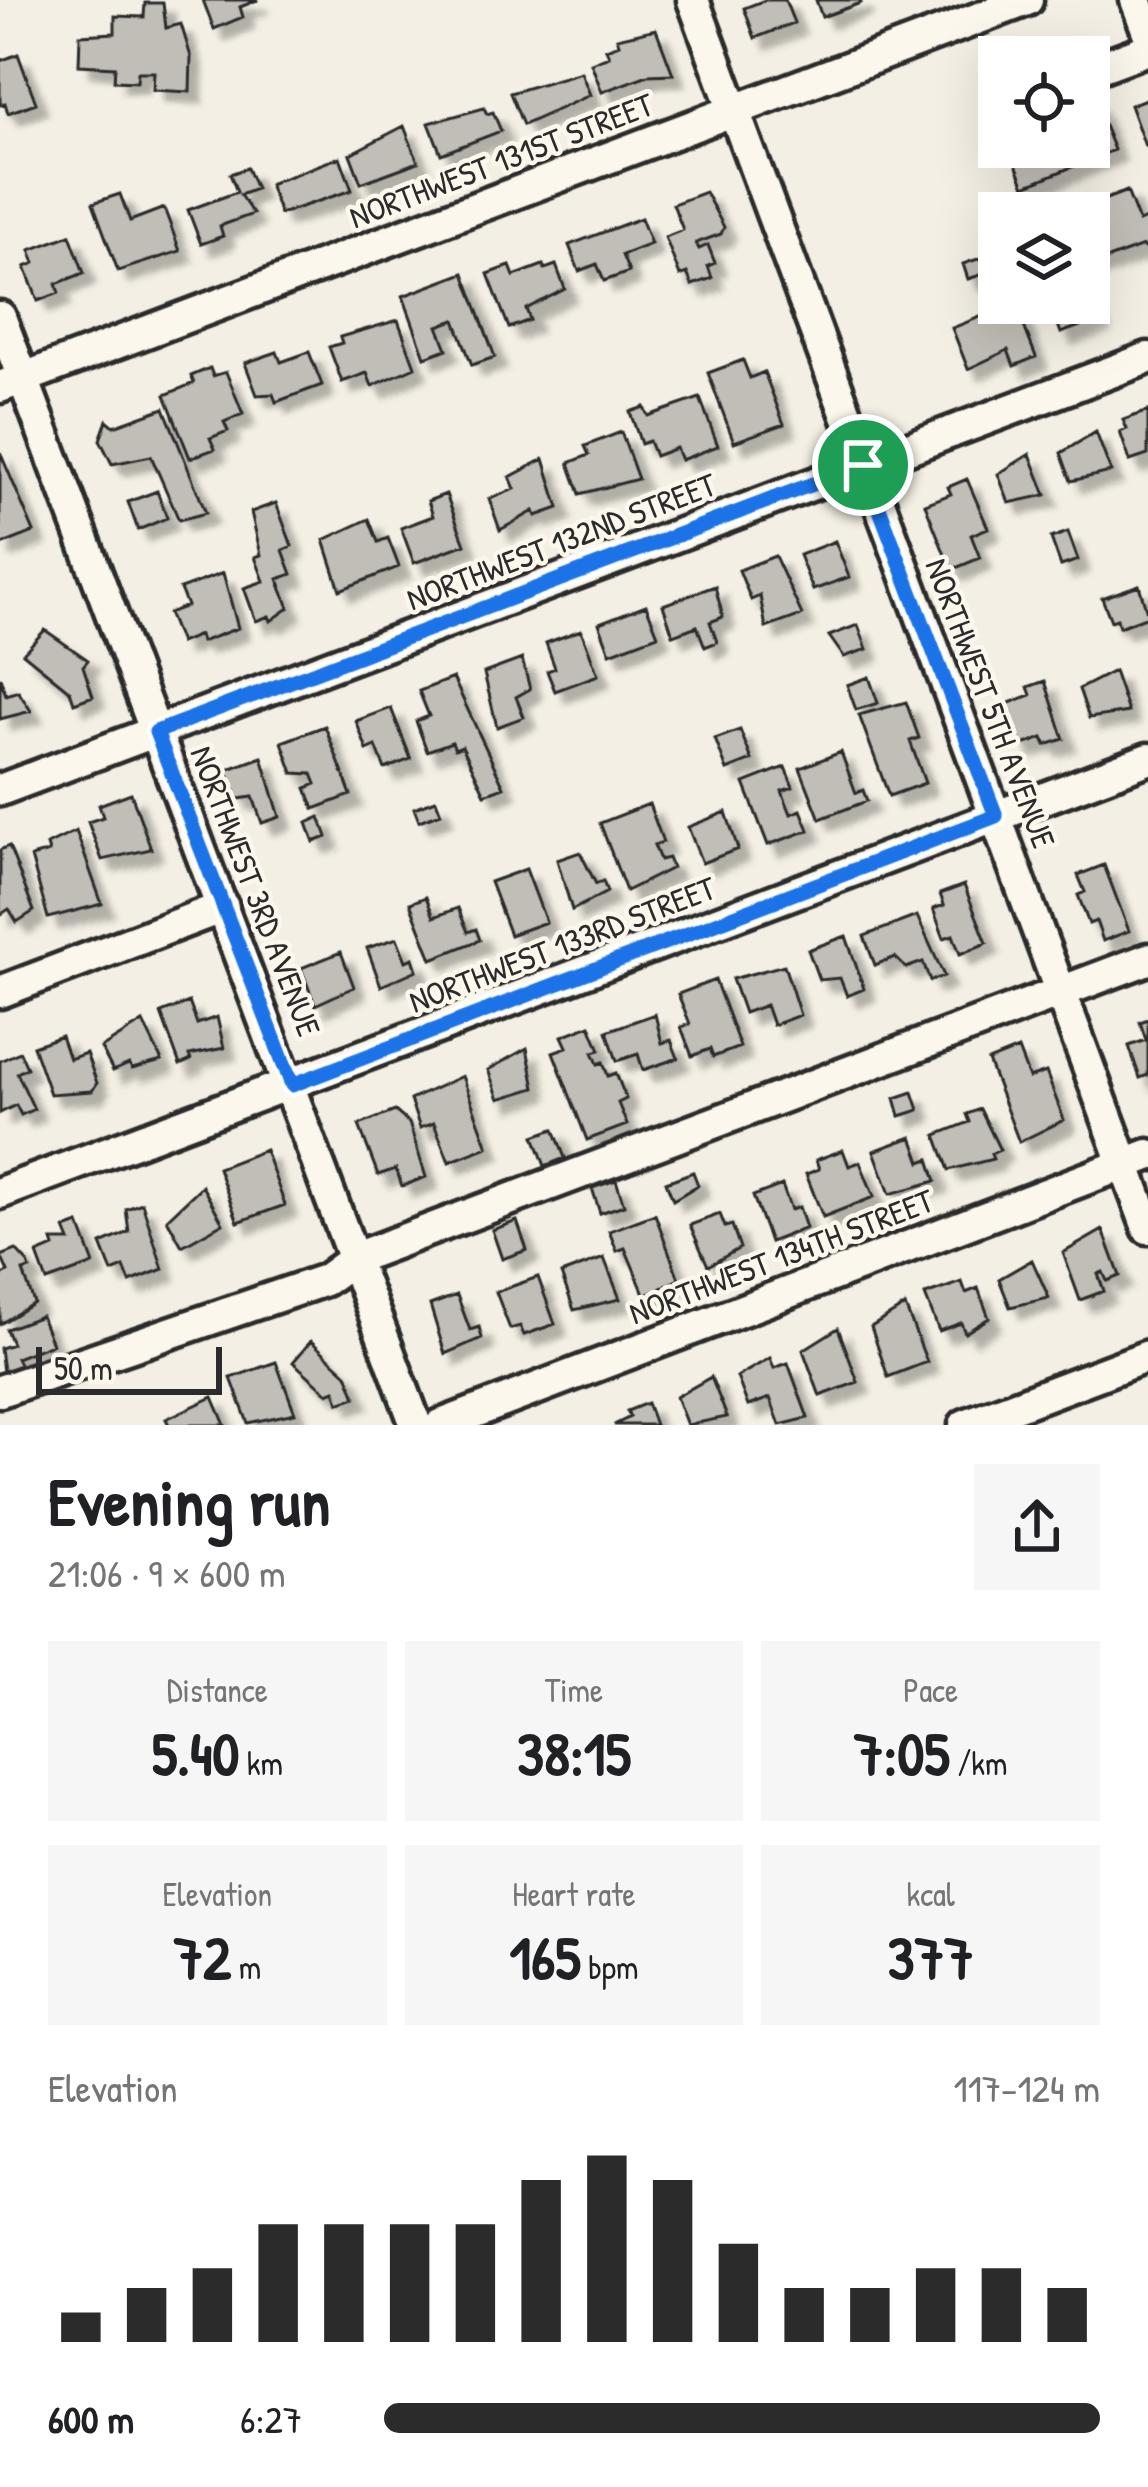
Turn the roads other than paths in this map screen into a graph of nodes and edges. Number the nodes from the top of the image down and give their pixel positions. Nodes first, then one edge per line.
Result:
1 (693, 0) edge
2 (1027, 0) edge
3 (1136, 0) edge
4 (1148, 32) edge
5 (1148, 49) edge
6 (1110, 63) edge
7 (733, 110) junction
8 (0, 317) edge
9 (1148, 358) edge
10 (11, 383) edge
11 (863, 465) junction
12 (156, 732) junction
13 (1148, 759) edge
14 (0, 790) edge
15 (996, 816) junction
16 (223, 907) junction
17 (1148, 959) edge
18 (0, 992) edge
19 (1060, 992) junction
20 (292, 1085) junction
21 (1136, 1160) edge
22 (0, 1193) edge
23 (1148, 1228) edge
24 (355, 1258) junction
25 (1148, 1356) edge
26 (0, 1391) edge
27 (416, 1425) edge
28 (441, 1425) edge
29 (964, 1425) edge

1 - 7 street, NORTHWEST 5TH AVENUE
2 - 7 street, NORTHWEST 131ST STREET
3 - 4 street
5 - 6 street
7 - 10 street, NORTHWEST 131ST STREET
7 - 11 street, NORTHWEST 5TH AVENUE
8 - 10 street, NORTHWEST 3RD AVENUE
9 - 11 street, NORTHWEST 132ND STREET
10 - 12 street, NORTHWEST 3RD AVENUE
11 - 12 street, NORTHWEST 132ND STREET
11 - 15 street, NORTHWEST 5TH AVENUE
12 - 14 street, NORTHWEST 132ND STREET
12 - 16 street, NORTHWEST 3RD AVENUE
13 - 15 street, NORTHWEST 133RD STREET
15 - 19 street, NORTHWEST 5TH AVENUE
15 - 20 street, NORTHWEST 133RD STREET
16 - 18 street
16 - 20 street, NORTHWEST 3RD AVENUE
17 - 19 street
19 - 21 street, NORTHWEST 5TH AVENUE
19 - 24 street
20 - 22 street, NORTHWEST 133RD STREET
20 - 24 street, NORTHWEST 3RD AVENUE
21 - 23 street, NORTHWEST 5TH AVENUE
21 - 28 street, NORTHWEST 134TH STREET
24 - 26 street
24 - 27 street, NORTHWEST 3RD AVENUE
25 - 29 street

